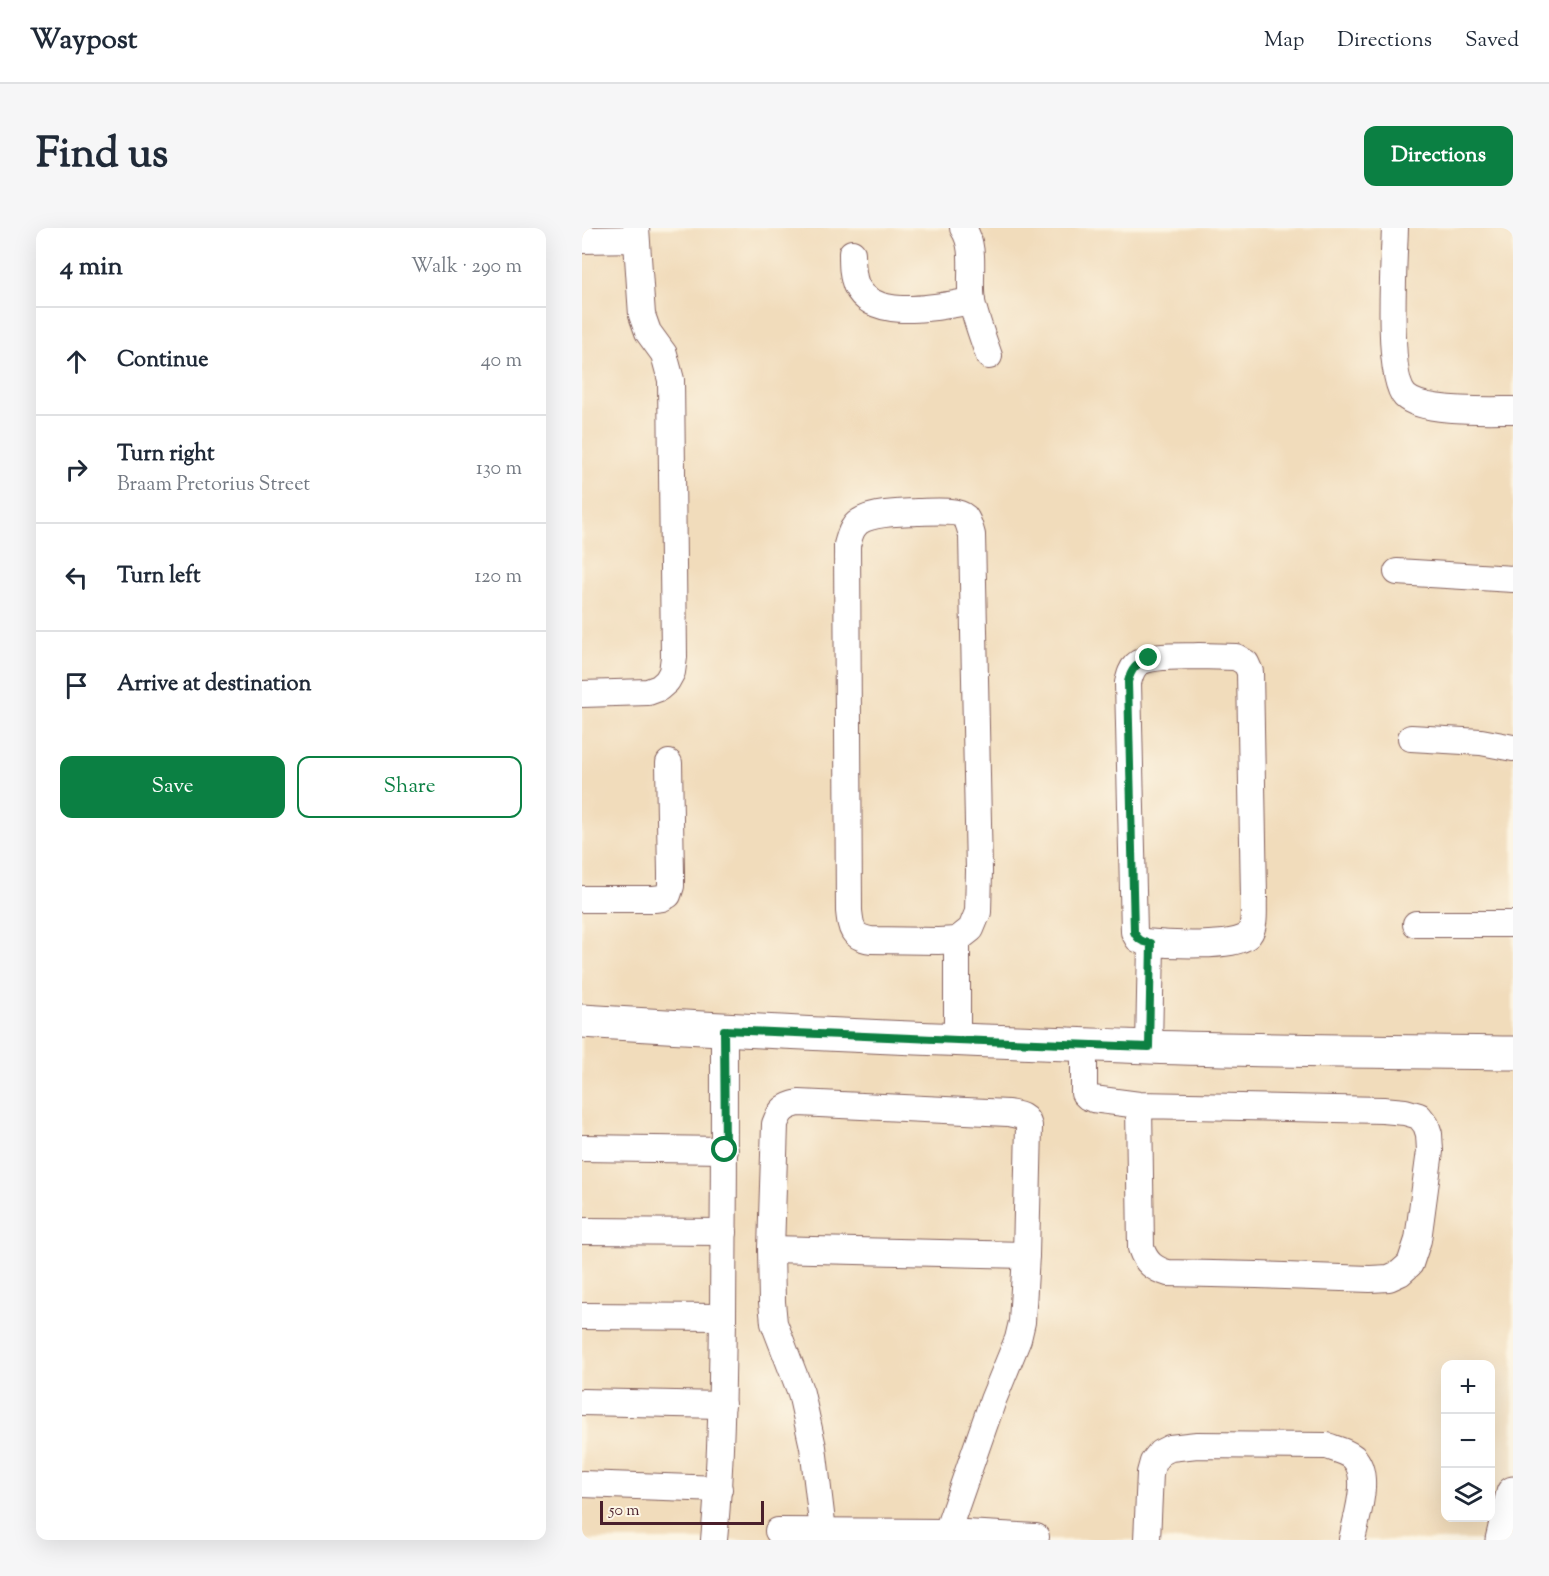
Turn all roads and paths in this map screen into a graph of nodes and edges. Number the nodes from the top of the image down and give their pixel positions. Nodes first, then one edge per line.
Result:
1 (963, 228) edge
2 (1395, 228) edge
3 (636, 233) edge
4 (582, 240) edge
5 (852, 253) dead end
6 (972, 301) junction
7 (989, 356) dead end
8 (1513, 410) edge
9 (1397, 572) dead end
10 (1513, 579) edge
11 (582, 694) edge
12 (1411, 738) dead end
13 (1513, 748) edge
14 (669, 763) dead end
15 (582, 899) edge
16 (1416, 924) dead end
17 (1513, 924) edge
18 (957, 940) junction
19 (1151, 943) junction
20 (582, 1021) edge
21 (724, 1030) junction
22 (957, 1040) junction
23 (1084, 1044) junction
24 (1149, 1047) junction
25 (1513, 1053) edge
26 (1139, 1106) junction
27 (582, 1148) edge
28 (725, 1150) junction
29 (582, 1231) edge
30 (724, 1232) junction
31 (771, 1249) junction
32 (1026, 1255) junction
33 (582, 1316) edge
34 (723, 1317) junction
35 (582, 1402) edge
36 (722, 1405) junction
37 (582, 1484) edge
38 (719, 1489) junction
39 (1513, 1493) edge
40 (778, 1531) dead end
41 (823, 1531) junction
42 (947, 1532) junction
43 (888, 1536) edge
44 (1036, 1537) dead end
45 (714, 1540) edge
46 (1148, 1540) edge
47 (1352, 1540) edge
48 (1502, 1540) edge

1 - 6 street
2 - 8 street
3 - 4 street
3 - 11 street
5 - 6 street
6 - 7 street
9 - 10 street
12 - 13 street
14 - 15 street
16 - 17 street
18 - 18 street
18 - 22 street
19 - 19 street
19 - 24 street
20 - 21 street
21 - 22 street
21 - 28 street
22 - 23 street
23 - 24 street
23 - 26 street
24 - 25 street
26 - 26 street
27 - 28 street
28 - 30 street
29 - 30 street
30 - 34 street
31 - 32 street
31 - 32 street
31 - 41 street
32 - 42 street
33 - 34 street
34 - 36 street
35 - 36 street
36 - 38 street
37 - 38 street
38 - 45 street
39 - 48 street
40 - 41 street
41 - 43 street
42 - 43 street
42 - 44 street
46 - 47 street

